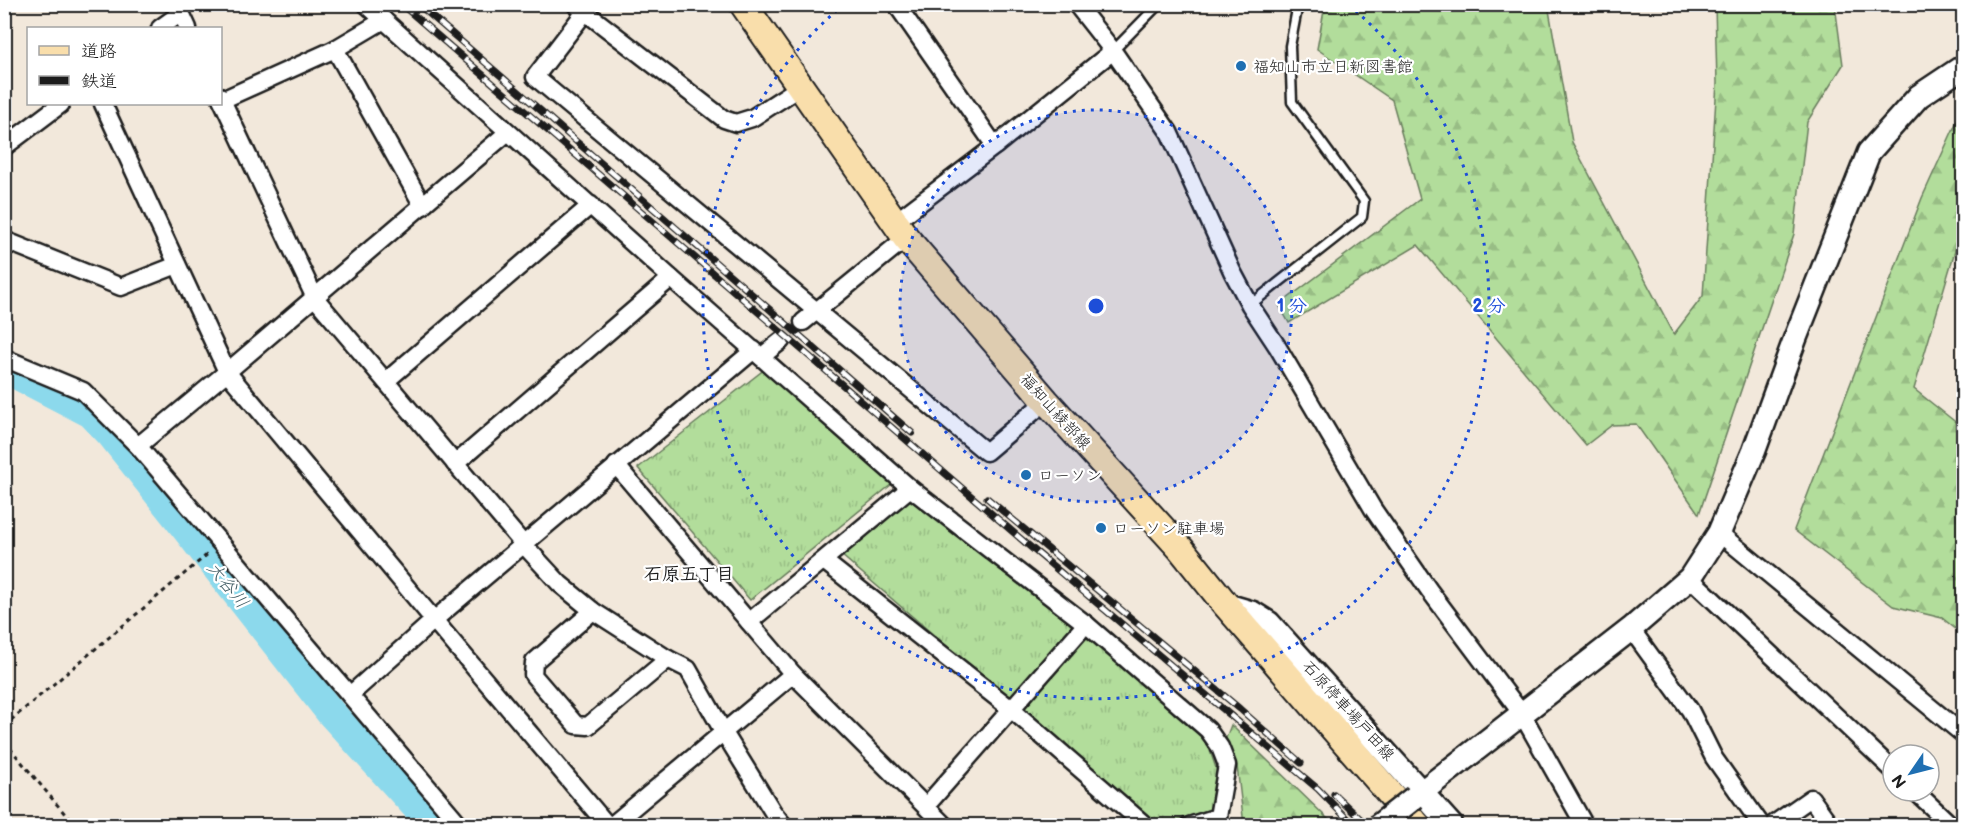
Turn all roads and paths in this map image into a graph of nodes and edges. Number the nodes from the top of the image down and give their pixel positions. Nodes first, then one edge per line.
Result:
1 (366, 4) edge
2 (743, 4) edge
3 (896, 4) edge
4 (1076, 4) edge
5 (1159, 4) edge
6 (1298, 4) edge
7 (580, 8) edge
8 (179, 9) edge
9 (384, 20) junction
10 (161, 27) edge
11 (188, 27) edge
12 (335, 49) junction
13 (1113, 51) junction
14 (1964, 66) edge
15 (800, 87) junction
16 (222, 98) edge
17 (222, 100) edge
18 (61, 105) edge
19 (103, 105) edge
20 (508, 132) junction
21 (5, 144) edge
22 (995, 146) junction
23 (591, 205) junction
24 (423, 206) junction
25 (901, 230) junction
26 (4, 240) edge
27 (177, 265) junction
28 (671, 278) junction
29 (315, 298) junction
30 (1250, 305) junction
31 (809, 316) junction
32 (781, 341) tunnel mouth
33 (757, 354) junction
34 (4, 358) edge
35 (227, 372) junction
36 (386, 381) junction
37 (1046, 401) junction
38 (138, 446) junction
39 (455, 464) junction
40 (616, 465) junction
41 (910, 488) junction
42 (1719, 533) junction
43 (221, 542) junction
44 (524, 545) junction
45 (824, 561) junction
46 (1690, 578) junction
47 (1226, 605) junction
48 (593, 611) junction
49 (434, 620) junction
50 (749, 622) junction
51 (1086, 624) junction
52 (1631, 629) junction
53 (668, 659) junction
54 (793, 674) junction
55 (350, 695) junction
56 (1011, 709) junction
57 (1522, 714) junction
58 (4, 726) edge
59 (723, 731) junction
60 (1964, 735) edge
61 (4, 741) edge
62 (1881, 759) edge
63 (1419, 794) junction
64 (1929, 803) edge
65 (926, 806) junction
66 (75, 825) edge
67 (461, 825) edge
68 (610, 825) edge
69 (784, 825) edge
70 (945, 825) edge
71 (1146, 825) edge
72 (1189, 825) edge
73 (1378, 825) edge
74 (1418, 825) edge
75 (1452, 825) edge
76 (1585, 825) edge
77 (1762, 825) edge
78 (1771, 825) edge
79 (1831, 825) edge
80 (1952, 825) edge

1 - 9 street
2 - 15 main road, 福知山綾部線
3 - 22 street
4 - 13 street
5 - 13 lane
6 - 30 lane
7 - 15 street
7 - 31 street
8 - 10 street
8 - 11 street
9 - 12 street
9 - 20 street
12 - 16 street
12 - 24 street
13 - 22 street
13 - 30 street
14 - 42 street
15 - 25 main road, 福知山綾部線
17 - 29 street
18 - 21 street
19 - 27 street
20 - 23 street
20 - 24 street
22 - 25 street
23 - 28 street
23 - 36 street
24 - 29 street
25 - 31 street
25 - 37 main road, 福知山綾部線
26 - 27 street
27 - 35 street
28 - 33 street
28 - 39 street
29 - 35 street
29 - 36 street
30 - 57 street
31 - 37 street
32 - 33 street
33 - 40 street
33 - 41 street
34 - 38 street
35 - 38 street
35 - 49 street
36 - 39 street
37 - 47 main road, 福知山綾部線
38 - 43 street
39 - 44 street
40 - 44 street
40 - 50 street
41 - 45 street
41 - 51 street
42 - 46 street
42 - 60 street
43 - 55 street
43 - 58 path
44 - 48 street
44 - 49 street
45 - 50 street
45 - 56 street
46 - 52 street
46 - 62 street
47 - 63 street, 石原停車場戸田線
47 - 74 main road, 福知山綾部線
48 - 53 street
48 - 53 street
49 - 55 street
49 - 68 street
50 - 54 street
51 - 56 street
51 - 72 street
52 - 57 street
52 - 77 street
53 - 59 street
54 - 59 street
54 - 65 street
55 - 67 street
56 - 65 street
56 - 71 street
57 - 63 street
57 - 76 street
59 - 68 street
59 - 69 street
61 - 66 path
63 - 73 street, bridge
63 - 75 street, 石原停車場戸田線
64 - 80 street
65 - 70 street
78 - 79 street

